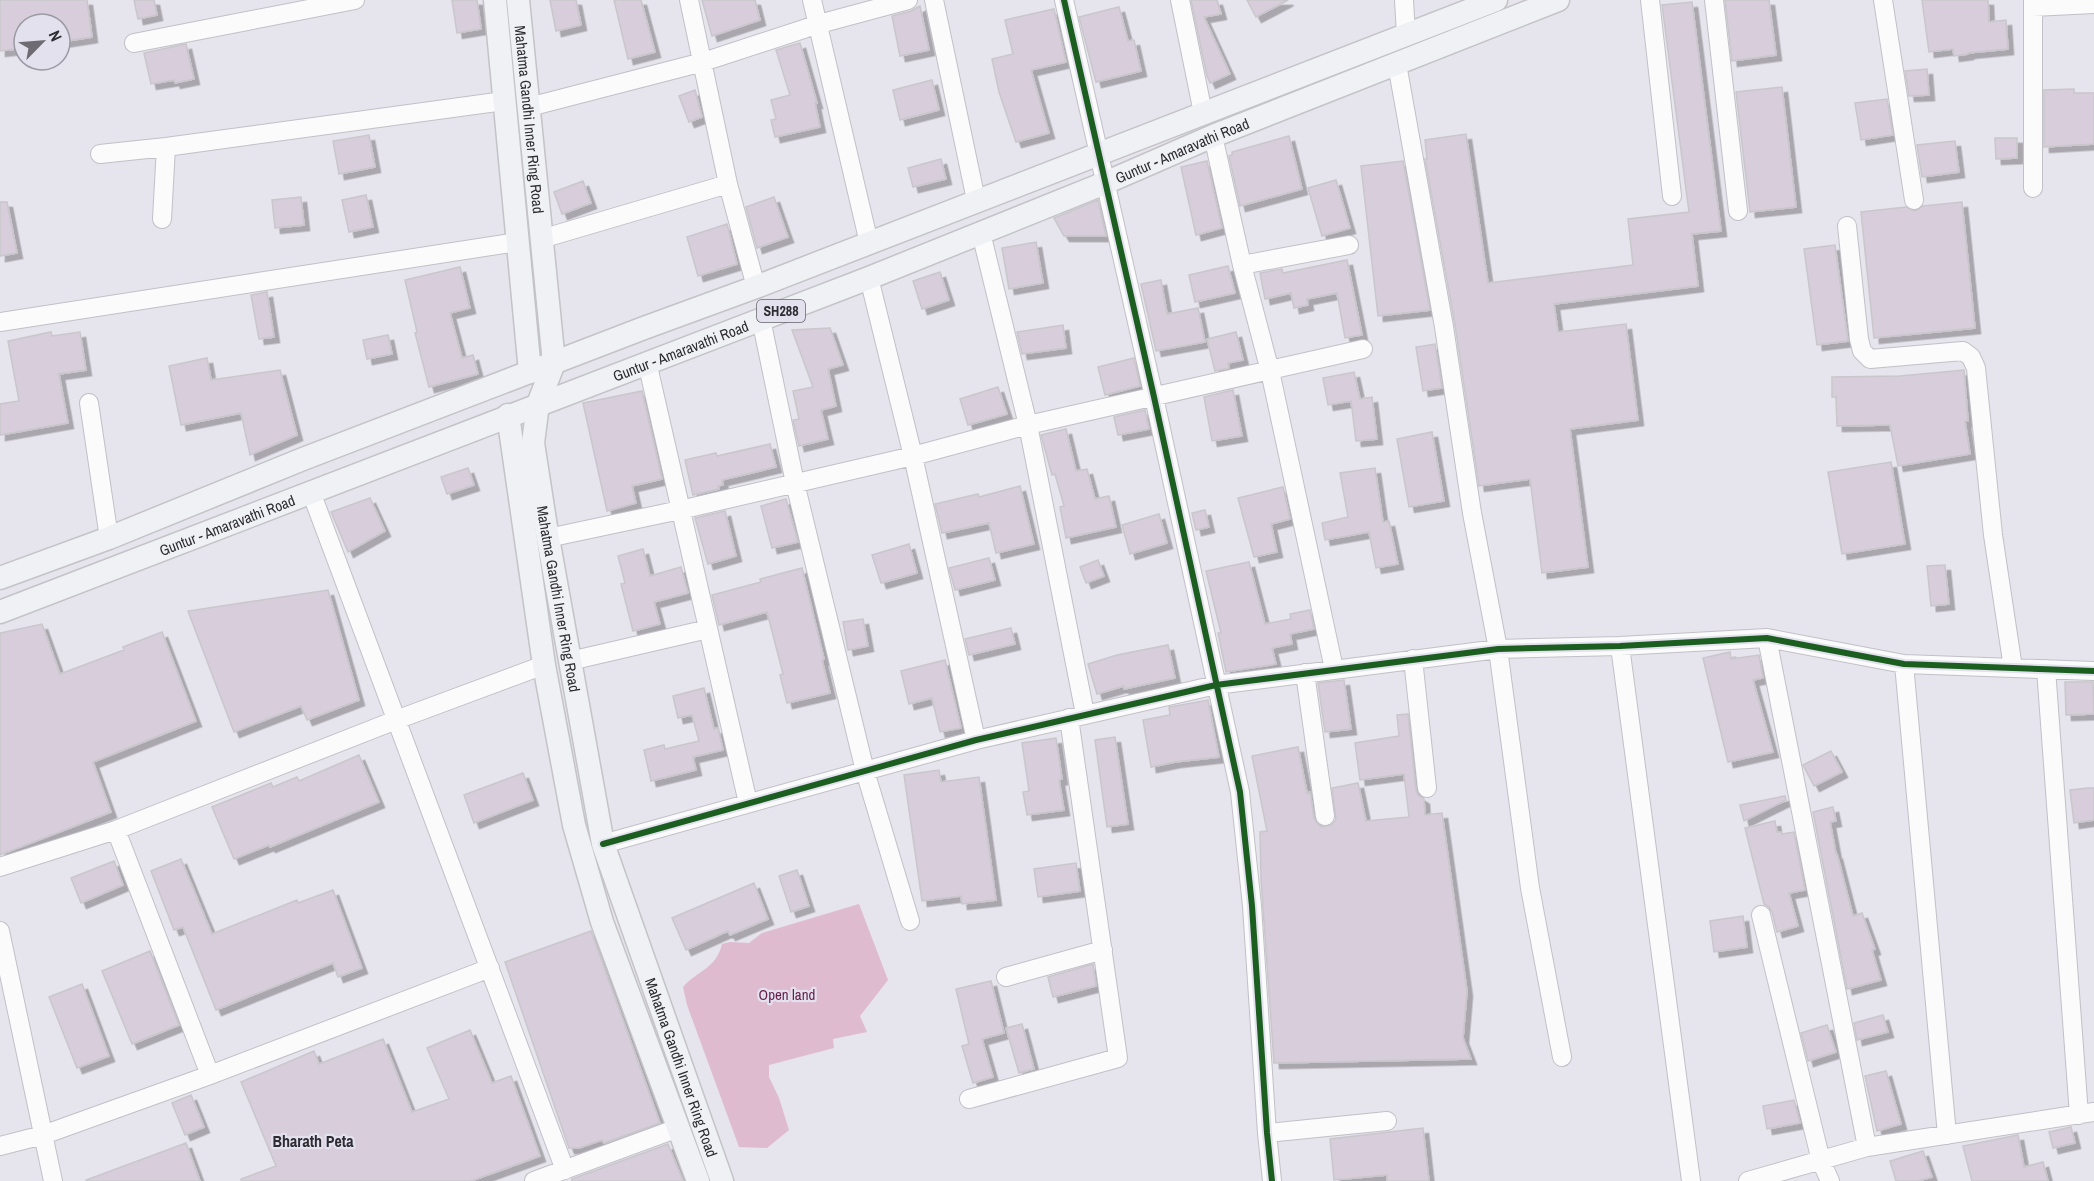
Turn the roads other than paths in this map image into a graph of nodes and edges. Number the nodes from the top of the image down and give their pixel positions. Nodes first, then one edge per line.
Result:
1 (355, 0) edge
2 (495, 0) edge
3 (518, 0) edge
4 (689, 0) edge
5 (812, 0) edge
6 (908, 0) edge
7 (934, 0) edge
8 (1064, 0) edge
9 (1180, 0) edge
10 (1404, 0) edge
11 (1496, 0) edge
12 (1558, 0) edge
13 (1650, 0) edge
14 (1714, 0) edge
15 (1883, 0) edge
16 (2033, 4) edge
17 (2094, 4) edge
18 (819, 24) junction
19 (1406, 36) junction
20 (134, 43) dead end
21 (703, 62) junction
22 (1397, 64) junction
23 (504, 101) junction
24 (529, 107) junction
25 (1203, 113) junction
26 (1212, 136) junction
27 (166, 147) junction
28 (1098, 153) junction
29 (100, 154) dead end
30 (1105, 183) junction
31 (728, 184) junction
32 (2033, 188) dead end
33 (1672, 196) dead end
34 (976, 200) junction
35 (1914, 200) dead end
36 (1738, 211) dead end
37 (162, 219) dead end
38 (1847, 226) dead end
39 (981, 232) junction
40 (541, 238) junction
41 (517, 242) junction
42 (869, 243) junction
43 (1349, 245) dead end
44 (1242, 265) junction
45 (798, 271) junction
46 (869, 278) junction
47 (756, 287) junction
48 (808, 301) junction
49 (760, 319) junction
50 (0, 322) edge
51 (1363, 349) dead end
52 (554, 363) junction
53 (647, 363) junction
54 (1270, 371) junction
55 (530, 372) junction
56 (1154, 397) junction
57 (89, 403) dead end
58 (538, 404) junction
59 (508, 416) junction
60 (1028, 425) junction
61 (913, 456) junction
62 (795, 483) junction
63 (311, 492) junction
64 (680, 510) junction
65 (153, 519) junction
66 (109, 538) junction
67 (548, 538) junction
68 (165, 548) junction
69 (0, 578) edge
70 (0, 612) edge
71 (708, 629) junction
72 (1767, 638) junction
73 (1620, 646) junction
74 (1498, 649) junction
75 (1413, 659) junction
76 (570, 661) junction
77 (1904, 664) junction
78 (543, 665) junction
79 (2013, 668) junction
80 (1334, 669) junction
81 (2046, 669) junction
82 (2094, 671) edge
83 (1305, 673) junction
84 (1216, 685) junction
85 (1077, 716) junction
86 (396, 720) junction
87 (976, 740) junction
88 (866, 771) junction
89 (1427, 788) dead end
90 (748, 803) junction
91 (1326, 816) dead end
92 (116, 830) junction
93 (603, 844) junction
94 (0, 867) edge
95 (1761, 915) dead end
96 (910, 921) dead end
97 (0, 931) edge
98 (1102, 950) junction
99 (490, 968) junction
100 (1006, 977) dead end
101 (8, 1009) edge
102 (1562, 1057) dead end
103 (210, 1075) junction
104 (969, 1100) dead end
105 (2087, 1114) edge
106 (1387, 1121) dead end
107 (678, 1128) junction
108 (1267, 1133) junction
109 (43, 1135) junction
110 (1947, 1135) junction
111 (0, 1146) edge
112 (1867, 1147) junction
113 (1821, 1161) junction
114 (565, 1170) junction
115 (53, 1181) edge
116 (534, 1181) edge
117 (698, 1181) edge
118 (722, 1181) edge
119 (1272, 1181) edge
120 (1691, 1181) edge
121 (1748, 1181) edge
122 (1830, 1181) edge

1 - 20 street
2 - 23 main road, Mahatma Gandhi Inner Ring Road
3 - 24 main road, Mahatma Gandhi Inner Ring Road
4 - 21 street
5 - 18 street
6 - 18 street
7 - 34 street
8 - 28 street
9 - 25 street
10 - 19 street
11 - 19 main road, Guntur - Amaravathi Road / SH288
12 - 22 main road, Guntur - Amaravathi Road / SH288
13 - 33 street
14 - 36 street
15 - 35 street
16 - 17 street
16 - 32 street
18 - 21 street
18 - 42 street
19 - 25 main road, Guntur - Amaravathi Road / SH288
21 - 24 street
21 - 31 street
22 - 26 main road, Guntur - Amaravathi Road / SH288
22 - 74 street
23 - 27 street
23 - 41 main road, Mahatma Gandhi Inner Ring Road
24 - 40 main road, Mahatma Gandhi Inner Ring Road
25 - 28 main road, Guntur - Amaravathi Road / SH288
26 - 30 main road, Guntur - Amaravathi Road / SH288
26 - 44 street
27 - 29 street
27 - 37 street
28 - 30 street
28 - 34 main road, Guntur - Amaravathi Road / SH288
30 - 39 main road, Guntur - Amaravathi Road / SH288
30 - 56 street
31 - 40 street
31 - 47 street
34 - 42 main road, Guntur - Amaravathi Road / SH288
38 - 79 street
39 - 46 main road, Guntur - Amaravathi Road / SH288
39 - 60 street
40 - 52 main road, Mahatma Gandhi Inner Ring Road
41 - 50 street
41 - 55 main road, Mahatma Gandhi Inner Ring Road
42 - 45 main road, Guntur - Amaravathi Road / SH288
43 - 44 street
44 - 54 street
45 - 47 main road, Guntur - Amaravathi Road / SH288
45 - 48 main road
46 - 48 main road, Guntur - Amaravathi Road / SH288
46 - 61 street
47 - 52 main road, Guntur - Amaravathi Road / SH288
48 - 49 main road, Guntur - Amaravathi Road / SH288
49 - 53 main road, Guntur - Amaravathi Road / SH288
49 - 62 street
51 - 54 street
52 - 55 main road, Guntur - Amaravathi Road / SH288
52 - 58 main road, Mahatma Gandhi Inner Ring Road
53 - 58 main road, Guntur - Amaravathi Road / SH288
53 - 64 street
54 - 56 street
54 - 80 street
55 - 65 main road, Guntur - Amaravathi Road / SH288
56 - 60 street
56 - 84 street
57 - 66 street
58 - 59 main road, Guntur - Amaravathi Road / SH288
58 - 67 main road, Mahatma Gandhi Inner Ring Road
59 - 63 main road, Guntur - Amaravathi Road / SH288
59 - 78 main road, Mahatma Gandhi Inner Ring Road
60 - 61 street
60 - 85 street
61 - 62 street
61 - 87 street
62 - 64 street
62 - 88 street
63 - 68 main road, Guntur - Amaravathi Road / SH288
63 - 86 street
64 - 67 street
64 - 71 street
65 - 66 main road, Guntur - Amaravathi Road / SH288
65 - 68 main road
66 - 69 main road, Guntur - Amaravathi Road / SH288
67 - 76 main road, Mahatma Gandhi Inner Ring Road
68 - 70 main road, Guntur - Amaravathi Road / SH288
71 - 76 street
71 - 90 street
72 - 73 street
72 - 77 street
72 - 112 street
73 - 74 street
73 - 120 street
74 - 75 street
74 - 102 street
75 - 80 street
75 - 89 street
76 - 93 main road, Mahatma Gandhi Inner Ring Road
77 - 79 street
77 - 110 street
78 - 86 street
78 - 107 main road, Mahatma Gandhi Inner Ring Road
79 - 81 street
80 - 83 street
81 - 82 street
81 - 105 street
83 - 84 street
83 - 91 street
84 - 85 street
84 - 108 street
85 - 87 street
85 - 98 street
86 - 92 street
86 - 99 street
87 - 88 street
88 - 90 street
88 - 96 street
90 - 93 street
92 - 94 street
92 - 103 street
93 - 118 main road, Mahatma Gandhi Inner Ring Road
95 - 113 street
97 - 101 street
98 - 100 street
98 - 104 street
99 - 103 street
99 - 114 street
101 - 109 street
103 - 109 street
105 - 110 street
106 - 108 street
107 - 114 street
107 - 117 main road, Mahatma Gandhi Inner Ring Road
108 - 119 street
109 - 111 street
109 - 115 street
110 - 112 street
112 - 113 street
113 - 121 street
113 - 122 street
114 - 116 street

